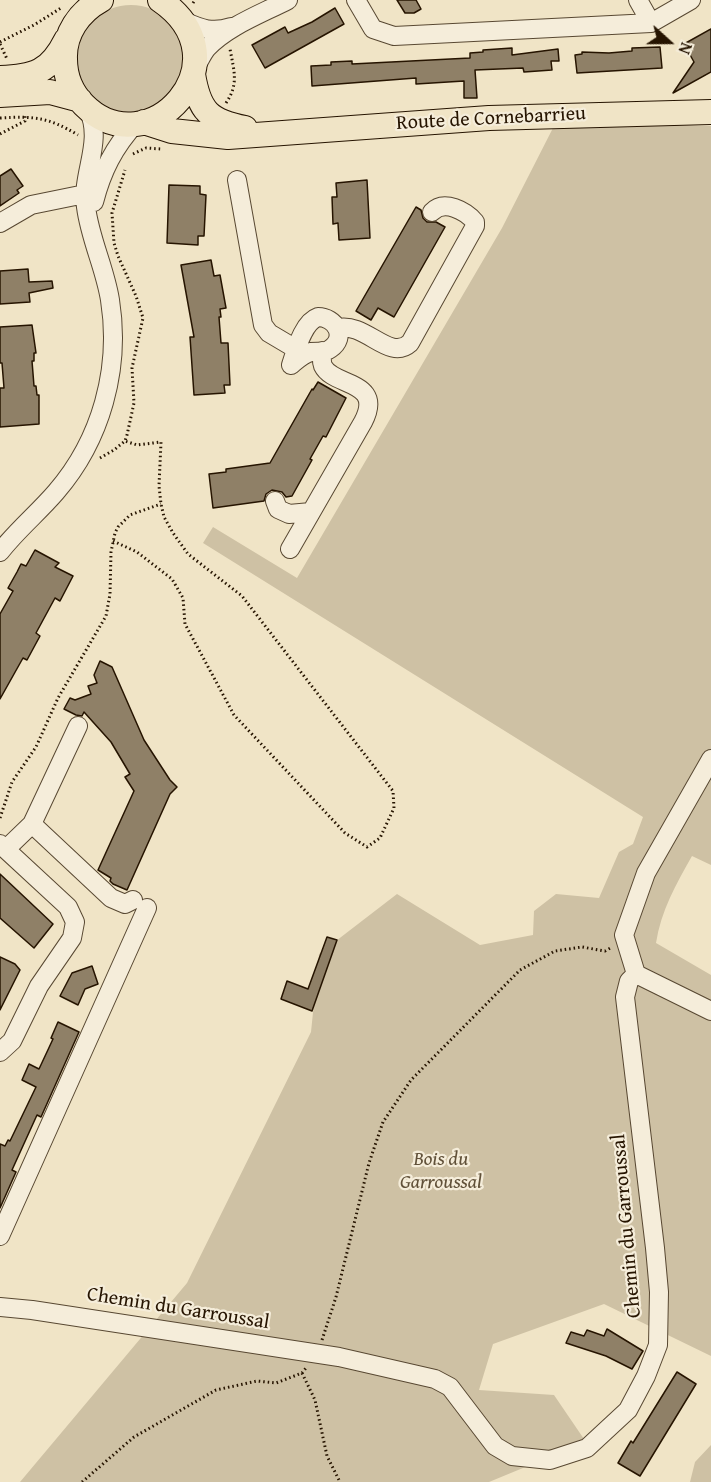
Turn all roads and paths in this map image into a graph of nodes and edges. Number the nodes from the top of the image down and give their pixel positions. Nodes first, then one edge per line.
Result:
1 (101, 0) edge
2 (160, 0) edge
3 (288, 0) edge
4 (356, 0) edge
5 (638, 0) edge
6 (692, 0) edge
7 (67, 5) dead end
8 (191, 8) edge
9 (244, 23) junction
10 (651, 23) junction
11 (70, 33) junction
12 (0, 42) edge
13 (229, 46) dead end
14 (194, 72) junction
15 (0, 78) edge
16 (0, 94) edge
17 (84, 104) junction
18 (224, 105) dead end
19 (711, 112) edge
20 (25, 116) junction
21 (0, 118) edge
22 (140, 123) junction
23 (271, 132) junction
24 (0, 134) edge
25 (82, 137) dead end
26 (237, 180) dead end
27 (85, 195) junction
28 (432, 212) dead end
29 (0, 223) edge
30 (90, 225) junction
31 (263, 252) dead end
32 (260, 305) junction
33 (338, 328) junction
34 (296, 349) junction
35 (322, 351) junction
36 (125, 441) dead end
37 (275, 501) dead end
38 (161, 504) junction
39 (311, 512) junction
40 (113, 541) junction
41 (290, 549) dead end
42 (0, 552) edge
43 (78, 726) dead end
44 (711, 759) edge
45 (0, 818) edge
46 (32, 824) junction
47 (3, 846) edge
48 (624, 935) junction
49 (636, 974) junction
50 (711, 1011) edge
51 (0, 1052) edge
52 (0, 1236) edge
53 (0, 1307) edge
54 (318, 1353) junction
55 (302, 1373) junction
56 (82, 1482) edge
57 (340, 1482) edge

1 - 11 main road
2 - 8 main road
3 - 9 street
4 - 10 street
5 - 10 street
6 - 10 street
7 - 12 path
8 - 9 street
8 - 14 main road
9 - 14 street
11 - 15 main road
11 - 17 main road
13 - 18 path
14 - 22 main road
14 - 23 main road, Route de Cornebarrieu
16 - 17 main road
17 - 22 main road, Route de Cornebarrieu
17 - 27 street
19 - 23 main road, Route de Cornebarrieu
20 - 21 path
20 - 24 path
20 - 25 path
22 - 23 main road, Route de Cornebarrieu
22 - 30 street
26 - 32 street
27 - 29 street
27 - 30 street
28 - 33 street
30 - 42 street
31 - 32 street
32 - 34 street
33 - 34 street
33 - 35 street
34 - 35 street
35 - 39 street
36 - 38 path
37 - 39 street
38 - 40 path
38 - 40 path
39 - 41 street
40 - 45 path
43 - 46 street
44 - 48 street
46 - 47 street
46 - 52 street
47 - 51 street
48 - 49 street
48 - 54 path
49 - 50 street
49 - 54 street, Chemin du Garroussal
53 - 54 street, Chemin du Garroussal
54 - 55 path
55 - 56 path
55 - 57 path

